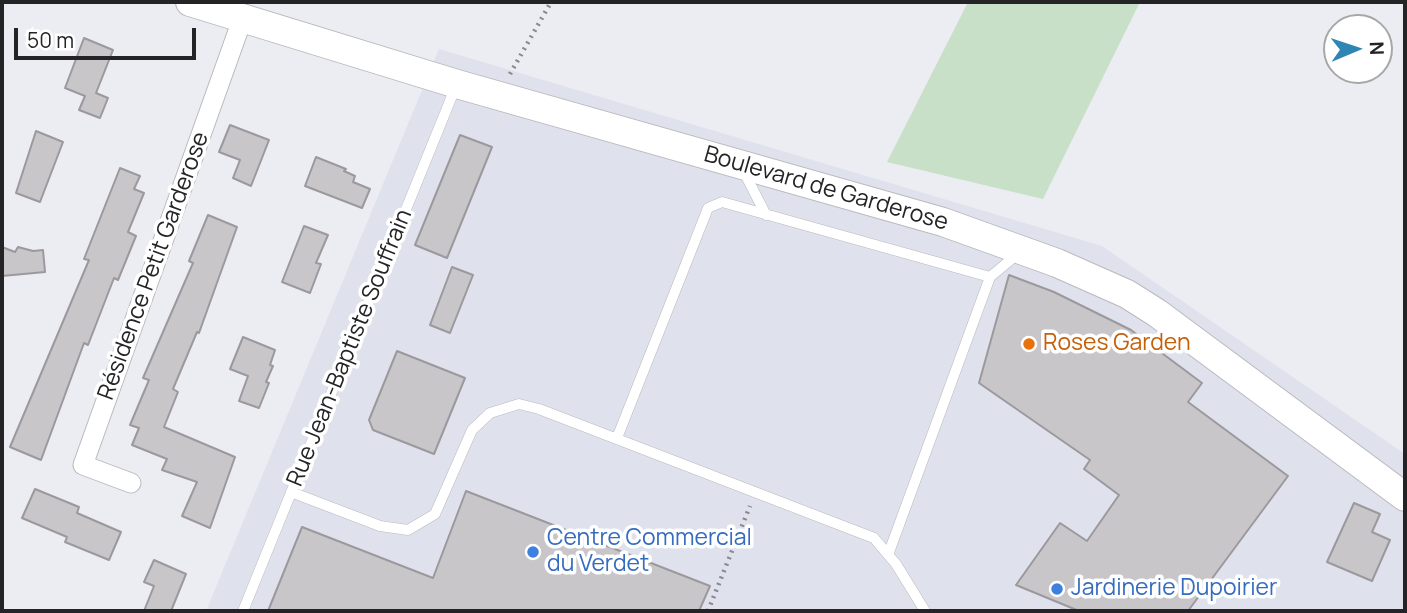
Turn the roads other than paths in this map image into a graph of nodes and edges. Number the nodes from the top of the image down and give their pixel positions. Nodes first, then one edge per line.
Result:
1 (190, 2) edge
2 (242, 20) junction
3 (457, 84) junction
4 (741, 165) junction
5 (766, 215) junction
6 (1023, 249) junction
7 (990, 277) junction
8 (617, 439) junction
9 (131, 483) dead end
10 (292, 492) junction
11 (1405, 497) edge
12 (888, 555) junction
13 (243, 611) edge
14 (925, 611) edge

1 - 2 main road, Boulevard de Garderose
2 - 3 main road, Boulevard de Garderose
2 - 9 street, Résidence Petit Garderose
3 - 4 main road, Boulevard de Garderose
3 - 10 lane, Rue Jean-Baptiste Souffrain
4 - 5 lane
4 - 6 main road, Boulevard de Garderose
5 - 7 lane
5 - 8 lane
6 - 7 lane
6 - 11 main road, Boulevard de Garderose
7 - 12 lane
8 - 10 lane
8 - 12 lane
10 - 13 lane, Rue Jean-Baptiste Souffrain
12 - 14 lane

